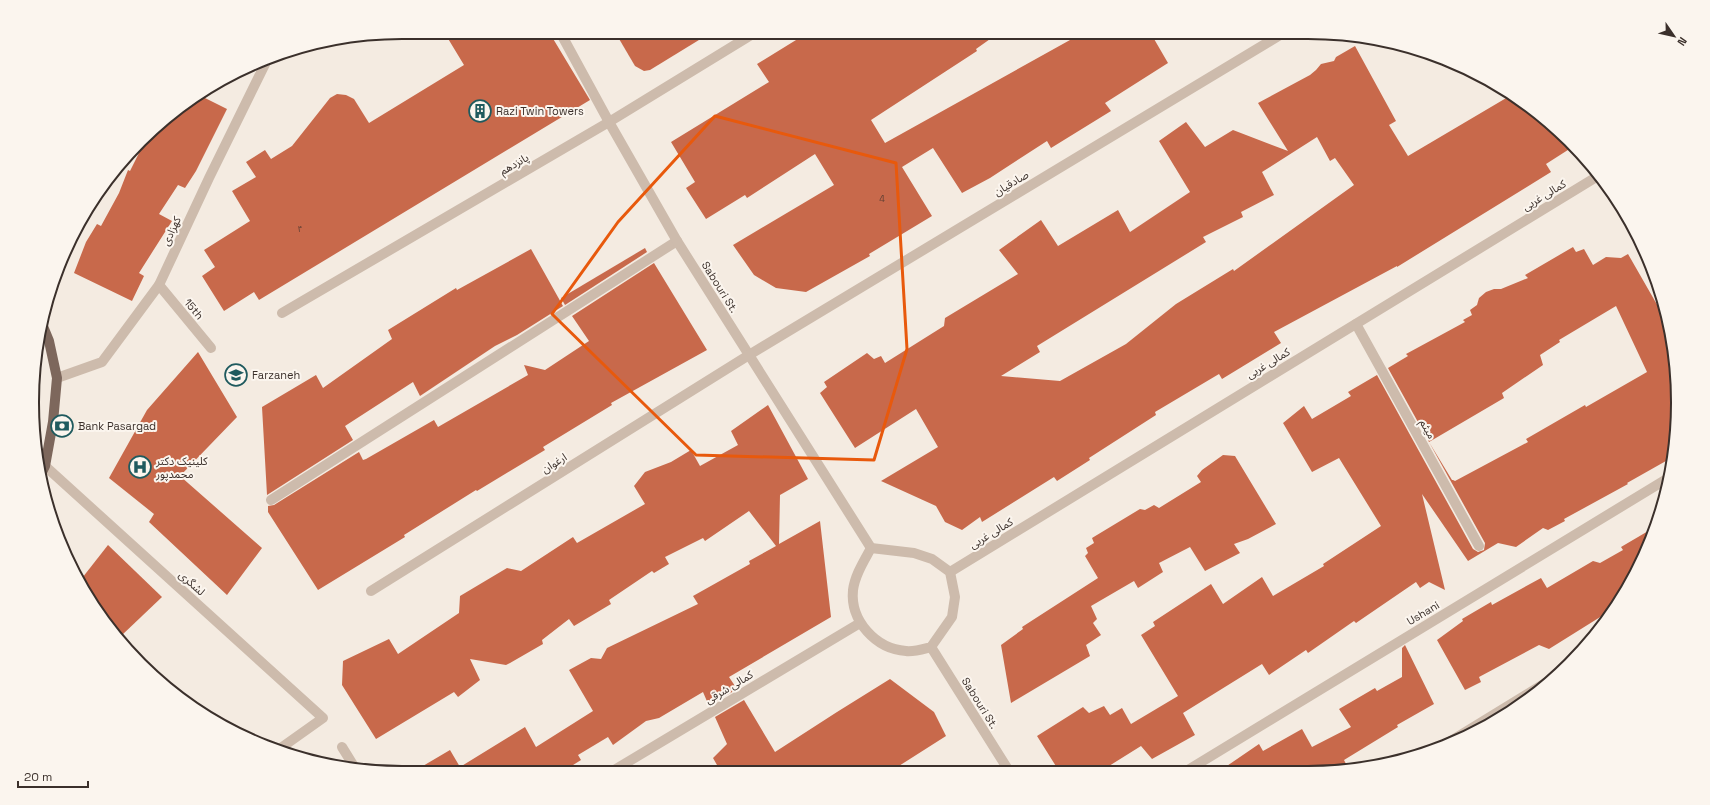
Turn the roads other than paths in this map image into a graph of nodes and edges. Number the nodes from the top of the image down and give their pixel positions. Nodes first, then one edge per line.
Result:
1 (564, 39) edge
2 (745, 39) edge
3 (1273, 39) edge
4 (264, 67) edge
5 (609, 122) junction
6 (1594, 178) edge
7 (677, 241) junction
8 (159, 285) junction
9 (282, 313) dead end
10 (1356, 324) junction
11 (46, 333) edge
12 (211, 348) dead end
13 (749, 355) junction
14 (57, 378) junction
15 (45, 466) joint
16 (1662, 482) edge
17 (272, 500) dead end
18 (1479, 546) dead end
19 (871, 548) junction
20 (950, 572) junction
21 (371, 591) dead end
22 (860, 623) junction
23 (931, 647) junction
24 (284, 746) edge
25 (342, 748) dead end
26 (351, 762) edge
27 (621, 766) edge
28 (1006, 766) edge
29 (1195, 766) edge

1 - 5 street, Sabouri St.
2 - 5 street, پانزدهم
3 - 13 street, صادقیان
4 - 8 street, کهزادی
5 - 7 street, Sabouri St.
5 - 9 street, پانزدهم
6 - 10 street, کمالی غربی
7 - 13 street, Sabouri St.
7 - 17 street
8 - 12 street, 15th
8 - 14 street, کهزادی
10 - 18 street, میثم
10 - 20 street, کمالی غربی
11 - 14 main road
13 - 19 street, Sabouri St.
13 - 21 street, ارغوان
14 - 15 main road
15 - 24 street, لشگری
16 - 29 street, Ushani
19 - 20 street
19 - 22 street
20 - 23 street
22 - 23 street
22 - 27 street, کمالی شرقی
23 - 28 street, Sabouri St.
25 - 26 street

